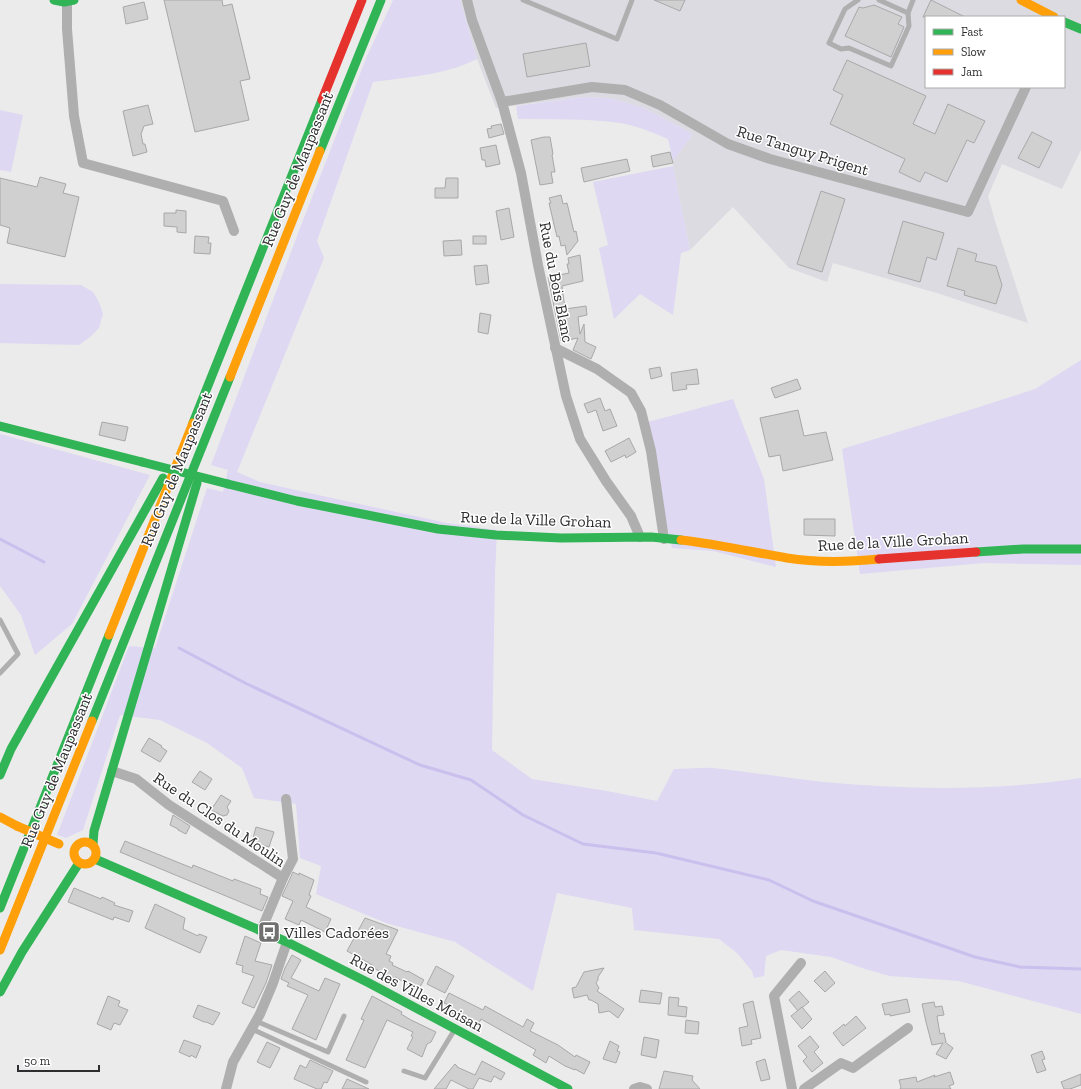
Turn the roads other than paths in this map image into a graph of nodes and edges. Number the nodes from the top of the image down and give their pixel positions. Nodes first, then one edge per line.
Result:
1 (54, 0) edge
2 (362, 0) edge
3 (385, 0) edge
4 (467, 0) edge
5 (474, 0) edge
6 (523, 0) edge
7 (632, 0) edge
8 (858, 0) edge
9 (879, 0) edge
10 (913, 0) edge
11 (1021, 0) edge
12 (71, 1) edge
13 (379, 4) edge
14 (908, 13) junction
15 (1052, 16) edge
16 (472, 20) junction
17 (1065, 22) edge
18 (1081, 28) edge
19 (1024, 88) edge
20 (502, 102) junction
21 (234, 231) dead end
22 (555, 348) junction
23 (224, 389) junction
24 (0, 426) edge
25 (192, 427) junction
26 (640, 537) junction
27 (664, 539) junction
28 (1081, 549) edge
29 (0, 620) edge
30 (0, 673) edge
31 (112, 771) junction
32 (0, 775) edge
33 (286, 799) dead end
34 (0, 817) edge
35 (93, 844) junction
36 (74, 850) junction
37 (96, 859) junction
38 (79, 863) junction
39 (283, 878) junction
40 (0, 908) edge
41 (261, 931) junction
42 (287, 942) junction
43 (0, 950) edge
44 (801, 963) dead end
45 (0, 992) edge
46 (344, 1016) dead end
47 (254, 1025) junction
48 (908, 1028) dead end
49 (455, 1029) junction
50 (404, 1071) dead end
51 (366, 1082) dead end
52 (226, 1089) edge
53 (568, 1089) edge
54 (634, 1089) edge
55 (647, 1089) edge
56 (792, 1089) edge
57 (804, 1089) edge

1 - 12 main road
2 - 25 main road, Rue Guy de Maupassant
3 - 13 main road, Rue Guy de Maupassant
4 - 16 street, Rue du Bois Blanc
5 - 16 street, Rue du Bois Blanc
6 - 7 lane
8 - 14 lane
9 - 14 lane
10 - 14 lane
11 - 15 main road
12 - 21 street
13 - 23 main road, Rue Guy de Maupassant
16 - 20 street, Rue du Bois Blanc
17 - 18 main road
19 - 20 street, Rue Tanguy Prigent
20 - 22 street, Rue du Bois Blanc
22 - 26 street, Rue du Bois Blanc
22 - 27 street
23 - 31 main road
23 - 43 main road, Rue Guy de Maupassant
24 - 26 main road, Rue de la Ville Grohan, bridge
25 - 32 main road
25 - 40 main road, Rue Guy de Maupassant
26 - 27 main road, Rue de la Ville Grohan
27 - 28 main road, Rue de la Ville Grohan
29 - 30 lane
31 - 35 main road
31 - 39 street, Rue du Clos du Moulin
33 - 39 street
34 - 36 main road, bridge
35 - 36 main road
35 - 37 main road
36 - 38 main road
37 - 38 main road
37 - 41 main road, Rue des Villes Moisan
38 - 45 main road
39 - 41 street, Rue du Clos du Moulin
41 - 42 main road, Rue des Villes Moisan
42 - 47 street
42 - 49 main road, Rue des Villes Moisan
44 - 56 street
46 - 47 lane
47 - 51 lane
47 - 52 street
48 - 57 street
49 - 50 lane
49 - 53 main road, Rue des Villes Moisan
54 - 55 street

